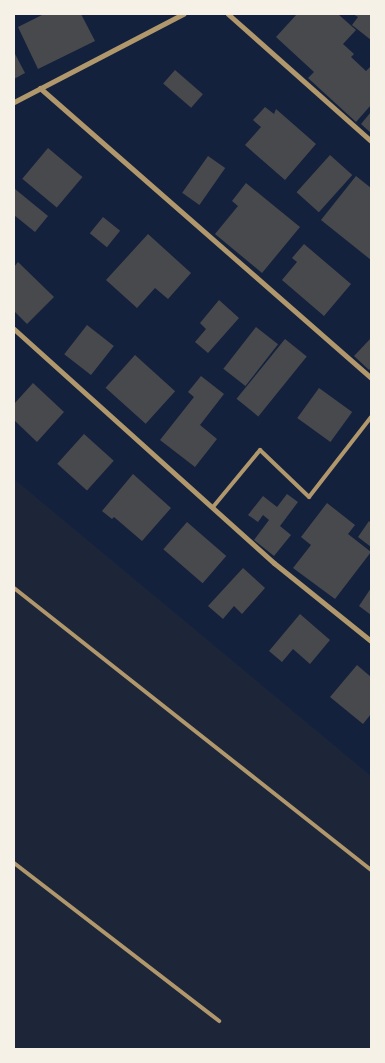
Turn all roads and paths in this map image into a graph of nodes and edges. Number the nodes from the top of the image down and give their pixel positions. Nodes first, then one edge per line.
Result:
1 (183, 14) edge
2 (228, 14) edge
3 (40, 88) junction
4 (14, 102) edge
5 (371, 141) edge
6 (14, 329) edge
7 (371, 378) edge
8 (371, 417) edge
9 (213, 507) junction
10 (14, 588) edge
11 (371, 641) edge
12 (14, 863) edge
13 (371, 870) edge
14 (219, 1021) dead end

1 - 3 street
2 - 5 street
3 - 4 street
3 - 7 street
6 - 9 street
8 - 9 lane
9 - 11 street
10 - 13 lane
12 - 14 lane

